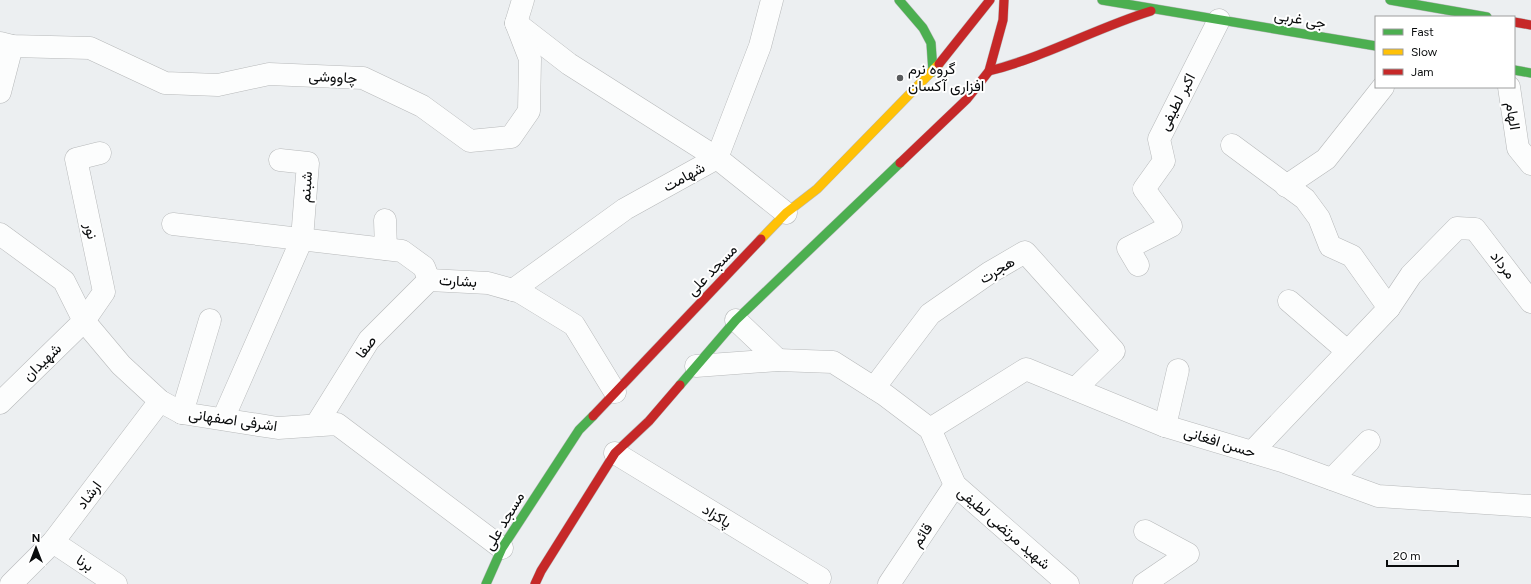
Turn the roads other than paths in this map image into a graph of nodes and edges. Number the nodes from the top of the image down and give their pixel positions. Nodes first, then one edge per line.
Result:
1 (523, 0) edge
2 (772, 0) edge
3 (899, 0) edge
4 (990, 0) edge
5 (1004, 0) edge
6 (1102, 0) edge
7 (1390, 0) edge
8 (1156, 9) junction
9 (1481, 16) edge
10 (1219, 20) junction
11 (1515, 22) edge
12 (516, 23) junction
13 (1531, 25) edge
14 (6, 45) edge
15 (1375, 46) edge
16 (1515, 70) edge
17 (989, 71) junction
18 (933, 72) junction
19 (1531, 73) edge
20 (1382, 88) edge
21 (1509, 88) edge
22 (0, 92) edge
23 (1232, 145) dead end
24 (100, 153) dead end
25 (717, 158) junction
26 (280, 160) dead end
27 (1531, 164) edge
28 (1286, 186) junction
29 (786, 212) junction
30 (385, 220) dead end
31 (173, 224) dead end
32 (0, 234) edge
33 (302, 240) junction
34 (386, 249) junction
35 (1138, 265) dead end
36 (429, 280) junction
37 (513, 290) junction
38 (1289, 301) dead end
39 (1531, 302) edge
40 (1389, 308) junction
41 (210, 320) dead end
42 (736, 320) junction
43 (84, 321) junction
44 (1347, 351) junction
45 (778, 360) junction
46 (696, 366) junction
47 (1178, 370) dead end
48 (874, 388) junction
49 (1075, 389) junction
50 (615, 392) junction
51 (160, 401) junction
52 (0, 403) edge
53 (182, 413) junction
54 (224, 419) junction
55 (316, 425) junction
56 (1164, 426) junction
57 (930, 429) junction
58 (1369, 441) dead end
59 (1252, 452) junction
60 (615, 453) junction
61 (1332, 479) junction
62 (955, 485) junction
63 (1531, 506) edge
64 (1145, 531) dead end
65 (53, 542) junction
66 (502, 548) junction
67 (820, 578) dead end
68 (11, 584) edge
69 (116, 584) edge
70 (486, 584) edge
71 (534, 584) edge
72 (889, 584) edge
73 (1068, 584) edge
74 (1144, 584) edge

1 - 12 street
2 - 25 street, شهامت
3 - 18 main road
4 - 18 main road, مسجد علی
5 - 17 main road
6 - 8 main road, جی غربی
7 - 9 main road
8 - 10 main road, جی غربی
8 - 17 main road
10 - 15 main road, جی غربی
10 - 35 street, اکبر لطیفی
11 - 13 main road
12 - 14 street, چاووشی
12 - 25 street
14 - 22 street
16 - 19 main road
17 - 42 main road
18 - 29 main road, مسجد علی
20 - 28 street
21 - 27 street, الهام
23 - 28 street
24 - 43 street, نور
25 - 29 street
25 - 37 street, شهامت
26 - 33 street, شبنم
28 - 40 street
29 - 50 main road, مسجد علی
30 - 34 street
31 - 33 street, بشارت
32 - 43 street, اشرفی اصفهانی
33 - 34 street, بشارت
33 - 54 street
34 - 36 street, بشارت
36 - 37 street, بشارت
36 - 55 street, صفا
37 - 50 street, بشارت
38 - 44 street
39 - 40 street, مرداد
40 - 44 street
41 - 53 street
42 - 45 street
42 - 46 main road
43 - 51 street, اشرفی اصفهانی
43 - 52 street, شهیدان
44 - 59 street
45 - 46 street, شهید مرتضی لطیفی
45 - 48 street, شهید مرتضی لطیفی
46 - 60 main road
47 - 56 street
48 - 49 street, هجرت
48 - 57 street, شهید مرتضی لطیفی
49 - 56 street, حسن افغانی
49 - 57 street, حسن افغانی
50 - 66 main road, مسجد علی
51 - 53 street, اشرفی اصفهانی
51 - 65 street, ارشاد
53 - 54 street, اشرفی اصفهانی
54 - 55 street, اشرفی اصفهانی
55 - 66 street, اشرفی اصفهانی
56 - 59 street, حسن افغانی
57 - 62 street, شهید مرتضی لطیفی
58 - 61 street
59 - 61 street, حسن افغانی
60 - 67 street, پاکزاد
60 - 71 main road
61 - 63 street, حسن افغانی
62 - 72 street, قائم
62 - 73 street, شهید مرتضی لطیفی
64 - 74 street
65 - 68 street, ارشاد
65 - 69 street, برنا
66 - 70 main road, مسجد علی

